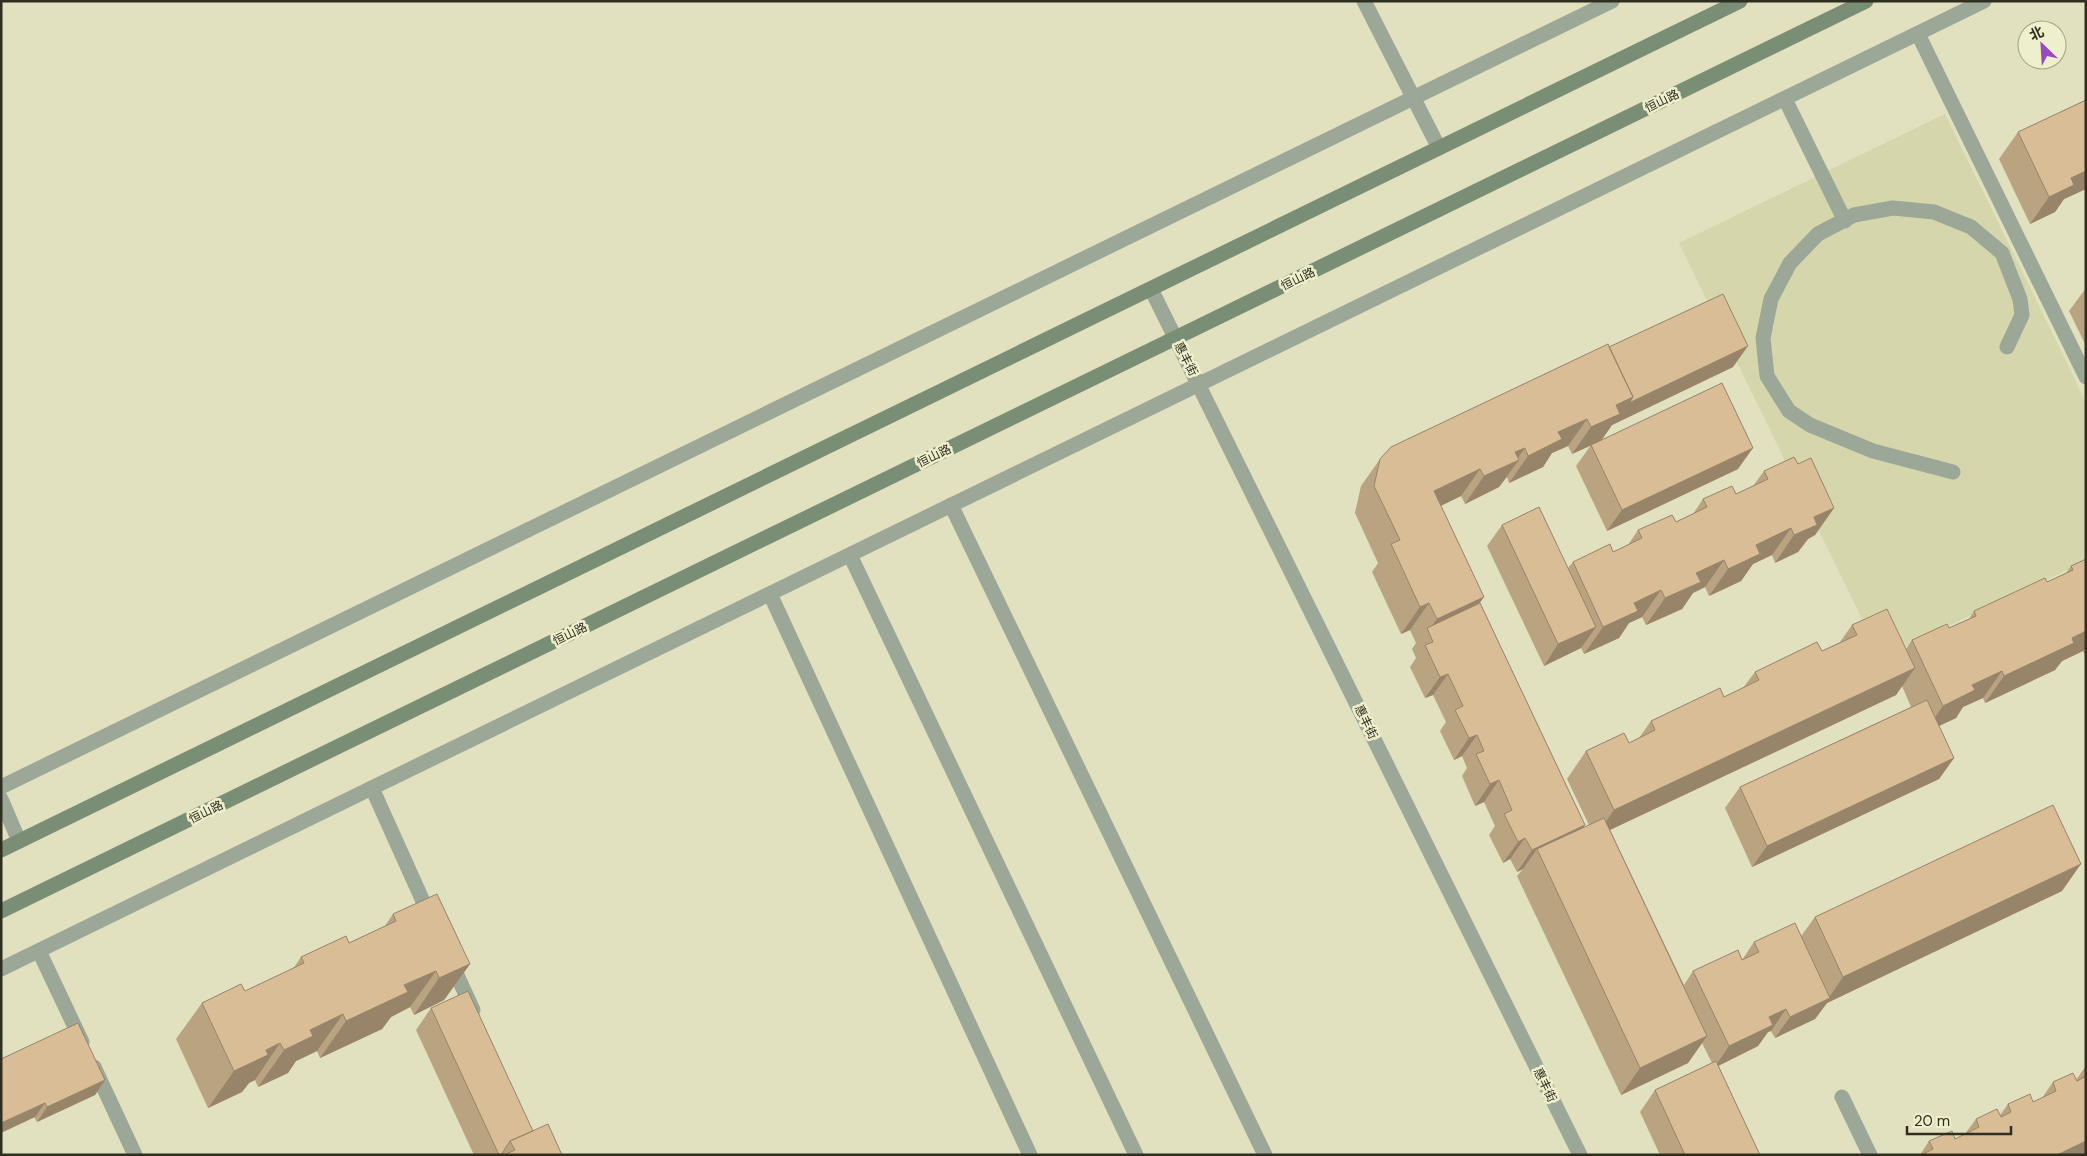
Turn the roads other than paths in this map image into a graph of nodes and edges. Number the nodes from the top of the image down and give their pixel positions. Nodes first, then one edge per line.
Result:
1 (1364, 1) edge
2 (1612, 1) edge
3 (1740, 1) edge
4 (1866, 1) edge
5 (1984, 1) edge
6 (1918, 34) junction
7 (1414, 98) junction
8 (1784, 99) junction
9 (1439, 148) junction
10 (1845, 221) junction
11 (1151, 288) junction
12 (1176, 338) junction
13 (2007, 347) dead end
14 (2086, 376) edge
15 (1199, 384) junction
16 (1953, 472) dead end
17 (951, 506) junction
18 (850, 555) junction
19 (770, 594) junction
20 (1, 787) edge
21 (372, 788) junction
22 (1, 799) edge
23 (19, 841) junction
24 (1, 850) edge
25 (1, 912) edge
26 (437, 931) edge
27 (445, 949) edge
28 (39, 951) junction
29 (1, 969) edge
30 (478, 1021) edge
31 (1842, 1097) dead end
32 (135, 1155) edge
33 (1030, 1155) edge
34 (1136, 1155) edge
35 (1265, 1155) edge
36 (1580, 1155) edge
37 (1870, 1155) edge

1 - 7 street
2 - 7 street
3 - 9 main road
4 - 12 main road, 恒山路
5 - 6 street
6 - 8 street
6 - 14 street
7 - 9 street
7 - 20 street
8 - 10 street
8 - 15 street
9 - 11 main road
10 - 13 street
10 - 16 street
11 - 12 street, 惠丰街
11 - 23 main road
12 - 15 street, 惠丰街
12 - 25 main road, 恒山路
15 - 17 street
15 - 36 street, 惠丰街
17 - 18 street
17 - 35 street
18 - 19 street
18 - 34 street
19 - 21 street
19 - 33 street
21 - 26 street
21 - 28 street
22 - 23 street
23 - 24 main road
27 - 30 street
28 - 29 street
28 - 32 street
31 - 37 street

